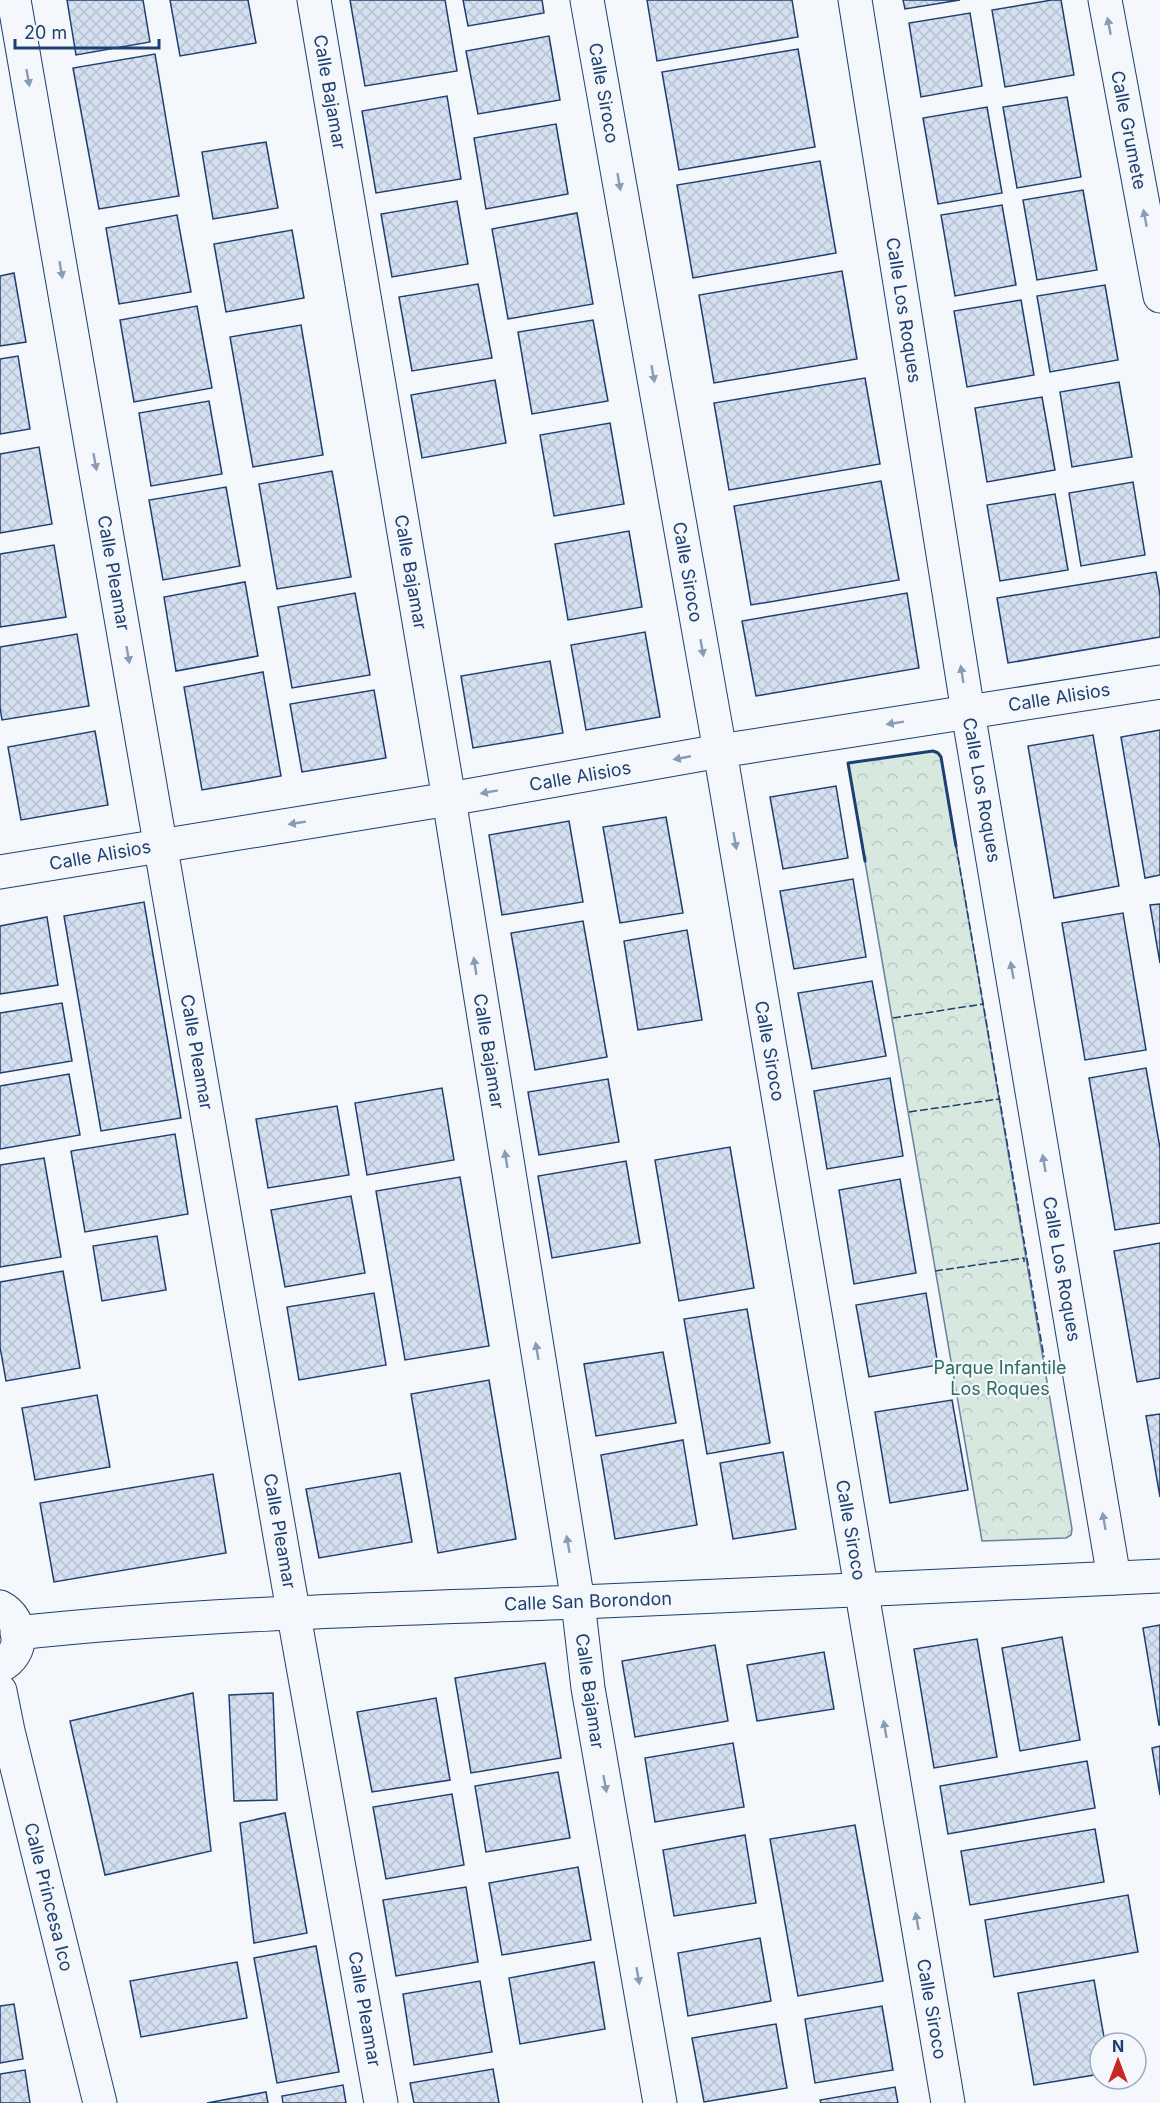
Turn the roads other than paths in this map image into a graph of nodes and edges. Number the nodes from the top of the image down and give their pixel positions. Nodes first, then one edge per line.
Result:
1 (14, 0) edge
2 (314, 0) edge
3 (587, 0) edge
4 (855, 0) edge
5 (1105, 0) edge
6 (1160, 296) edge
7 (1160, 682) edge
8 (968, 711) junction
9 (720, 751) junction
10 (449, 799) junction
11 (162, 845) junction
12 (0, 872) edge
13 (1160, 1576) edge
14 (1114, 1578) junction
15 (861, 1590) junction
16 (578, 1602) junction
17 (294, 1611) junction
18 (9, 1620) edge
19 (0, 1666) edge
20 (0, 1691) edge
21 (100, 2103) edge
22 (381, 2103) edge
23 (660, 2103) edge
24 (948, 2103) edge

1 -> 11 street, Calle Pleamar
2 - 10 street, Calle Bajamar
3 -> 9 street, Calle Siroco
8 -> 4 street, Calle Los Roques
6 -> 5 street, Calle Grumete
7 - 8 street, Calle Alisios
8 -> 9 street, Calle Alisios
14 -> 8 street, Calle Los Roques
9 -> 10 street, Calle Alisios
9 -> 15 street, Calle Siroco
10 -> 11 street, Calle Alisios
16 -> 10 street, Calle Bajamar
11 - 12 street, Calle Alisios
11 - 17 street, Calle Pleamar
13 - 14 street, Calle San Borondon
14 - 15 street, Calle San Borondon
15 - 16 street, Calle San Borondon
24 -> 15 street, Calle Siroco
16 - 17 street, Calle San Borondon
16 -> 23 street, Calle Bajamar
17 - 18 street, Calle San Borondon
17 - 22 street, Calle Pleamar
18 - 19 street
20 - 21 street, Calle Princesa Ico

